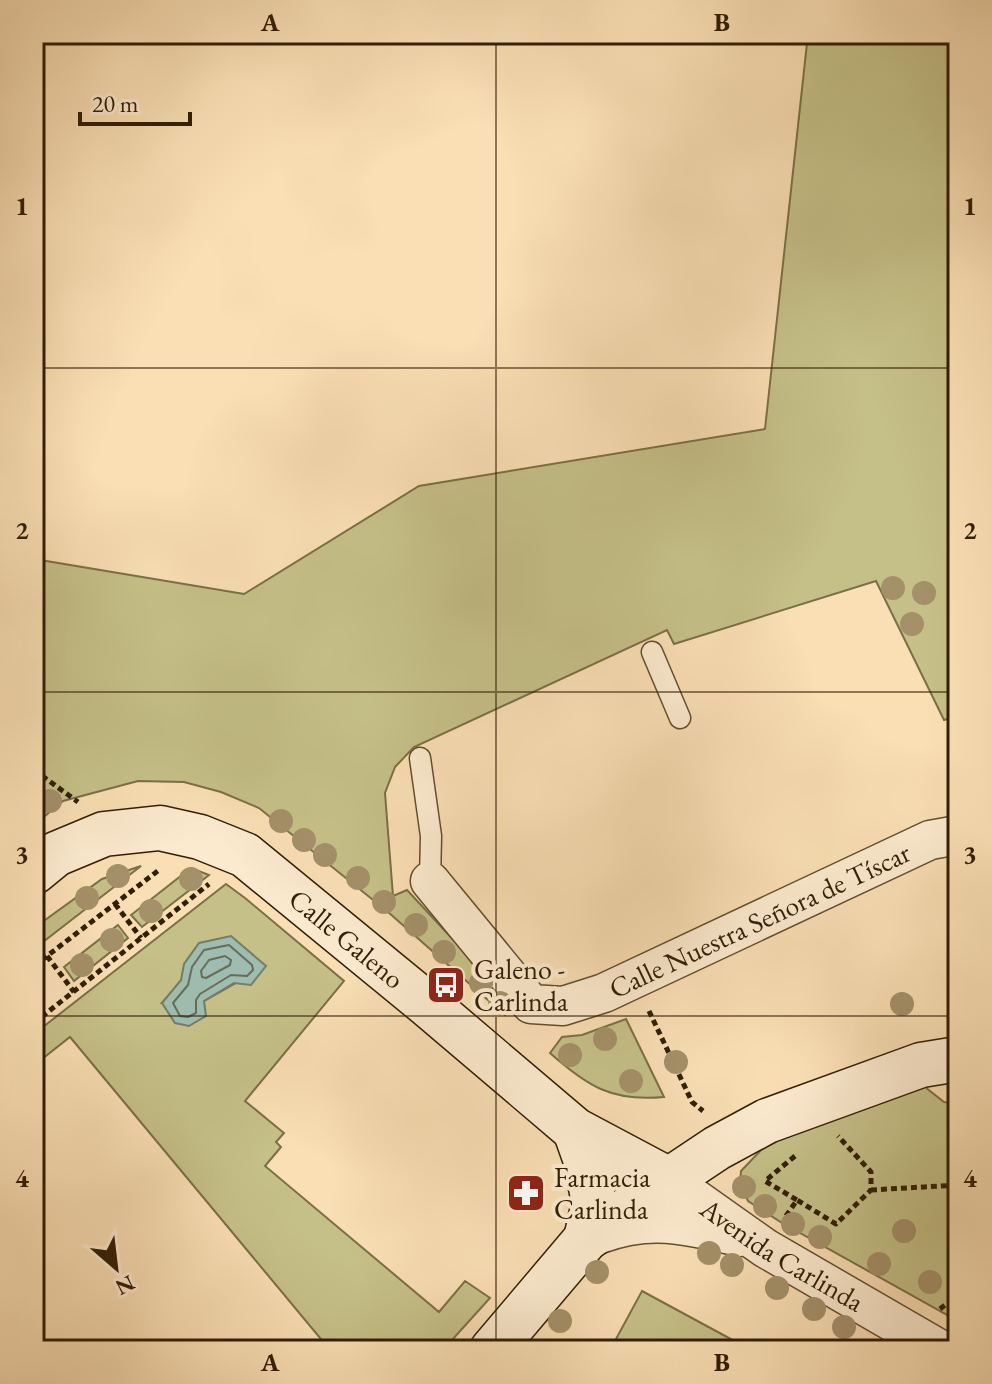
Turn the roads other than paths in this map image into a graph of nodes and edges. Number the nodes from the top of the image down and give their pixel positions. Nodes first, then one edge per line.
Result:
1 (652, 652) dead end
2 (680, 718) dead end
3 (420, 758) dead end
4 (958, 835) edge
5 (34, 872) edge
6 (430, 881) joint
7 (958, 1059) edge
8 (575, 1130) junction
9 (710, 1130) junction
10 (669, 1180) junction
11 (768, 1232) junction
12 (586, 1239) junction
13 (492, 1350) edge
14 (941, 1350) edge

1 - 2 lane
3 - 6 lane
4 - 6 street, Calle Nuestra Señora de Tíscar
5 - 8 street, Calle Galeno
7 - 9 street
8 - 9 street
8 - 10 street, Calle Galeno
8 - 12 street
9 - 10 street
10 - 11 street, Avenida Carlinda
10 - 12 street
11 - 12 street
11 - 14 street, Avenida Carlinda
12 - 13 street

